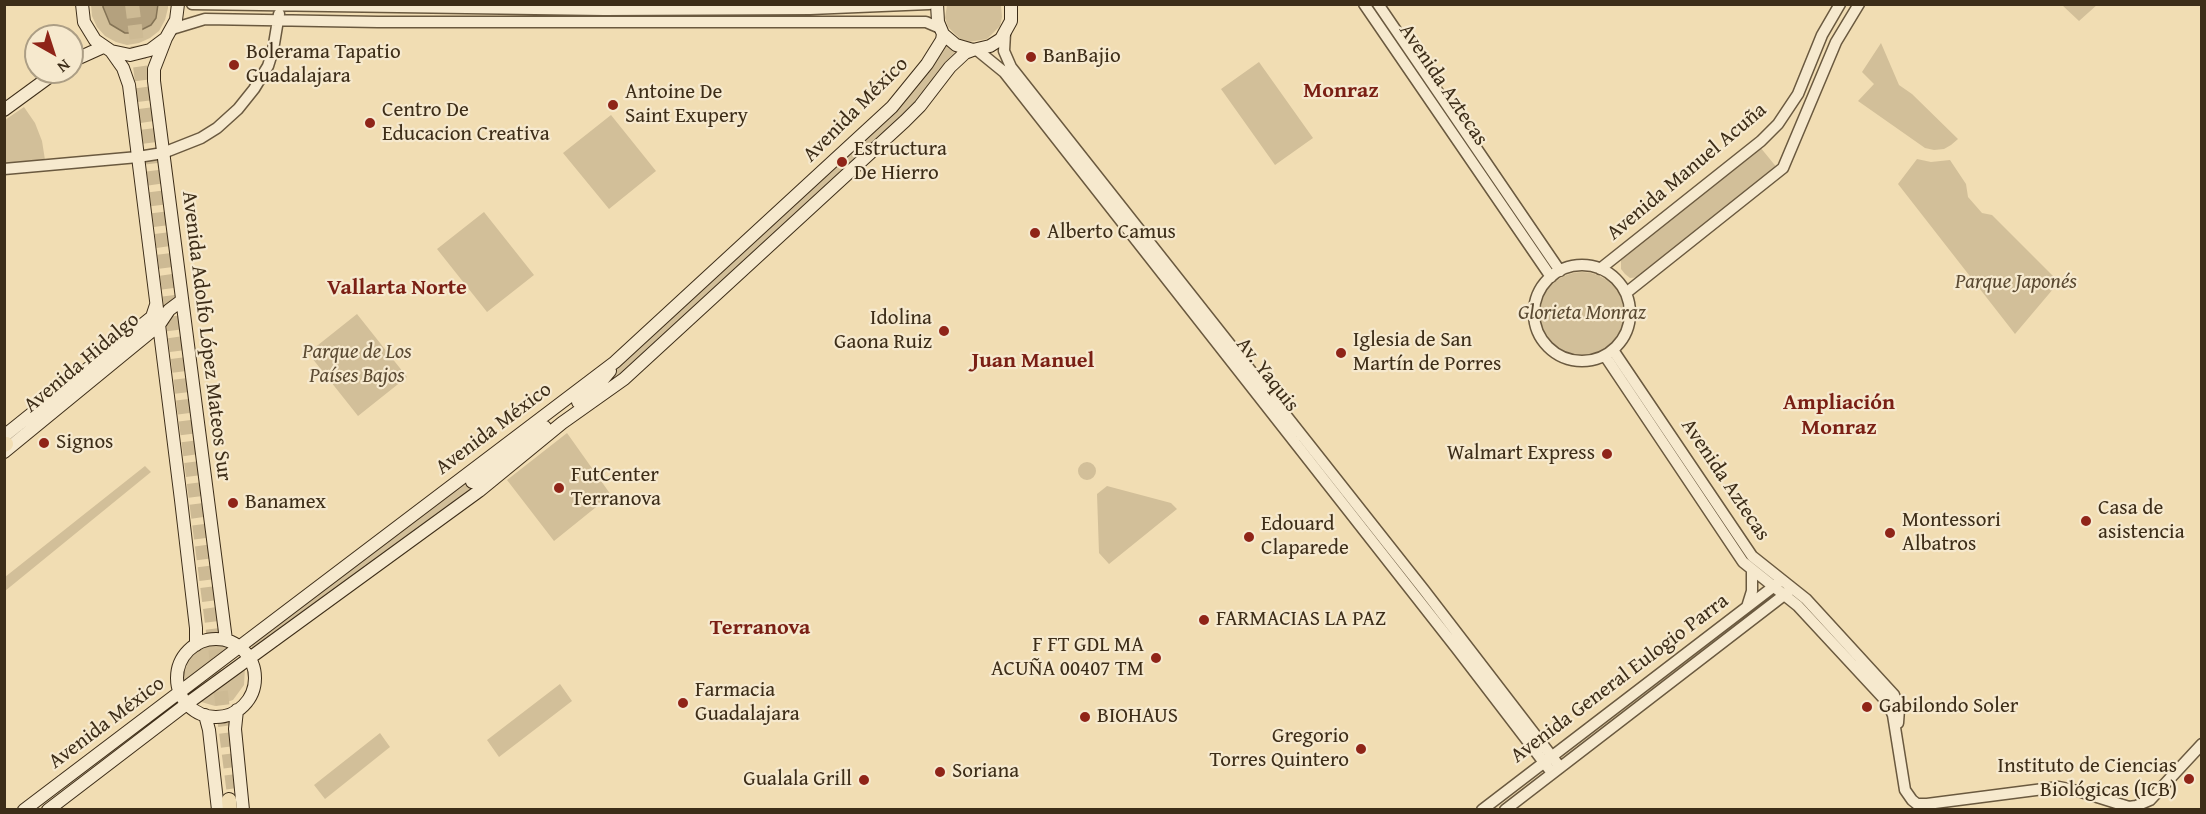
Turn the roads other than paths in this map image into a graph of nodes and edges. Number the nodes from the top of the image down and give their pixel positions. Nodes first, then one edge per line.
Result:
1 (73, 4) edge
2 (82, 4) edge
3 (178, 4) edge
4 (192, 4) edge
5 (929, 4) edge
6 (937, 4) edge
7 (1011, 4) edge
8 (1364, 4) edge
9 (1378, 4) edge
10 (1840, 4) edge
11 (1859, 4) edge
12 (279, 6) edge
13 (279, 20) junction
14 (84, 22) junction
15 (942, 31) junction
16 (169, 33) junction
17 (1005, 33) junction
18 (107, 49) junction
19 (975, 50) junction
20 (84, 58) edge
21 (40, 84) edge
22 (4, 110) edge
23 (163, 153) junction
24 (138, 158) junction
25 (4, 169) edge
26 (1600, 269) junction
27 (1555, 274) junction
28 (1626, 292) junction
29 (182, 302) junction
30 (156, 304) junction
31 (161, 322) junction
32 (1609, 353) junction
33 (615, 362) junction
34 (192, 382) junction
35 (5, 444) edge
36 (472, 482) dead end
37 (1752, 571) junction
38 (1782, 580) junction
39 (1773, 588) junction
40 (1793, 588) junction
41 (1784, 596) junction
42 (1747, 607) junction
43 (226, 640) junction
44 (196, 645) junction
45 (239, 646) junction
46 (1847, 650) junction
47 (250, 658) junction
48 (1656, 676) junction
49 (1664, 687) junction
50 (180, 692) junction
51 (188, 703) junction
52 (237, 710) junction
53 (205, 715) junction
54 (2202, 744) edge
55 (1548, 759) junction
56 (1556, 770) junction
57 (232, 807) edge
58 (24, 810) edge
59 (48, 810) edge
60 (1482, 810) edge
61 (1505, 810) edge

1 - 14 main road
2 - 14 main road
3 - 16 main road, Avenida Adolfo López Mateos Sur
4 - 12 street
5 - 12 street
6 - 15 main road
7 - 17 main road
8 - 27 street, Avenida Aztecas
9 - 27 street, Avenida Aztecas
10 - 26 street, Avenida Manuel Acuña
11 - 28 street, Avenida Manuel Acuña
12 - 13 street
13 - 15 street
13 - 16 street
13 - 23 street
14 - 18 main road
15 - 19 main road
15 - 33 main road, Avenida México
16 - 18 main road
16 - 23 main road, Avenida Adolfo López Mateos Sur
17 - 19 main road, Avenida México
17 - 55 street, Av. Yaquis
18 - 20 main road
18 - 24 main road
19 - 47 main road, Avenida México
19 - 55 street, Av. Yaquis
21 - 22 main road
23 - 24 street
23 - 29 main road, Avenida Adolfo López Mateos Sur
24 - 25 street
24 - 30 main road
26 - 27 street
26 - 28 street
27 - 32 street
28 - 32 street
29 - 31 main road, Avenida Hidalgo
29 - 34 main road, Avenida Adolfo López Mateos Sur
30 - 31 main road
30 - 35 main road, Avenida Hidalgo
31 - 34 main road
31 - 35 main road, Avenida Hidalgo
31 - 44 main road
32 - 37 street, Avenida Aztecas
32 - 38 street, Avenida Aztecas
33 - 36 main road
33 - 45 main road, Avenida México
34 - 43 main road, Avenida Adolfo López Mateos Sur
37 - 39 street, Avenida Aztecas
37 - 42 street
38 - 39 street, Avenida General Eulogio Parra
38 - 40 street, Avenida Aztecas
39 - 41 street, Avenida Aztecas
39 - 42 street, Avenida General Eulogio Parra
40 - 41 street, Avenida General Eulogio Parra
40 - 46 street, Avenida Aztecas
41 - 46 street, Avenida Aztecas
41 - 49 street, Avenida General Eulogio Parra
42 - 48 street, Avenida General Eulogio Parra
43 - 44 main road
43 - 45 main road
44 - 50 main road
45 - 47 main road
45 - 50 main road, Avenida México
46 - 54 street, Avenida Aztecas
47 - 51 main road, Avenida México
47 - 52 main road
48 - 49 street
48 - 55 street, Avenida General Eulogio Parra
49 - 56 street, Avenida General Eulogio Parra
50 - 51 main road
50 - 58 main road, Avenida México
51 - 53 main road
51 - 59 main road, Avenida México
52 - 53 main road
52 - 57 main road
53 - 57 main road
55 - 56 street
55 - 60 street, Avenida General Eulogio Parra
56 - 61 street, Avenida General Eulogio Parra

